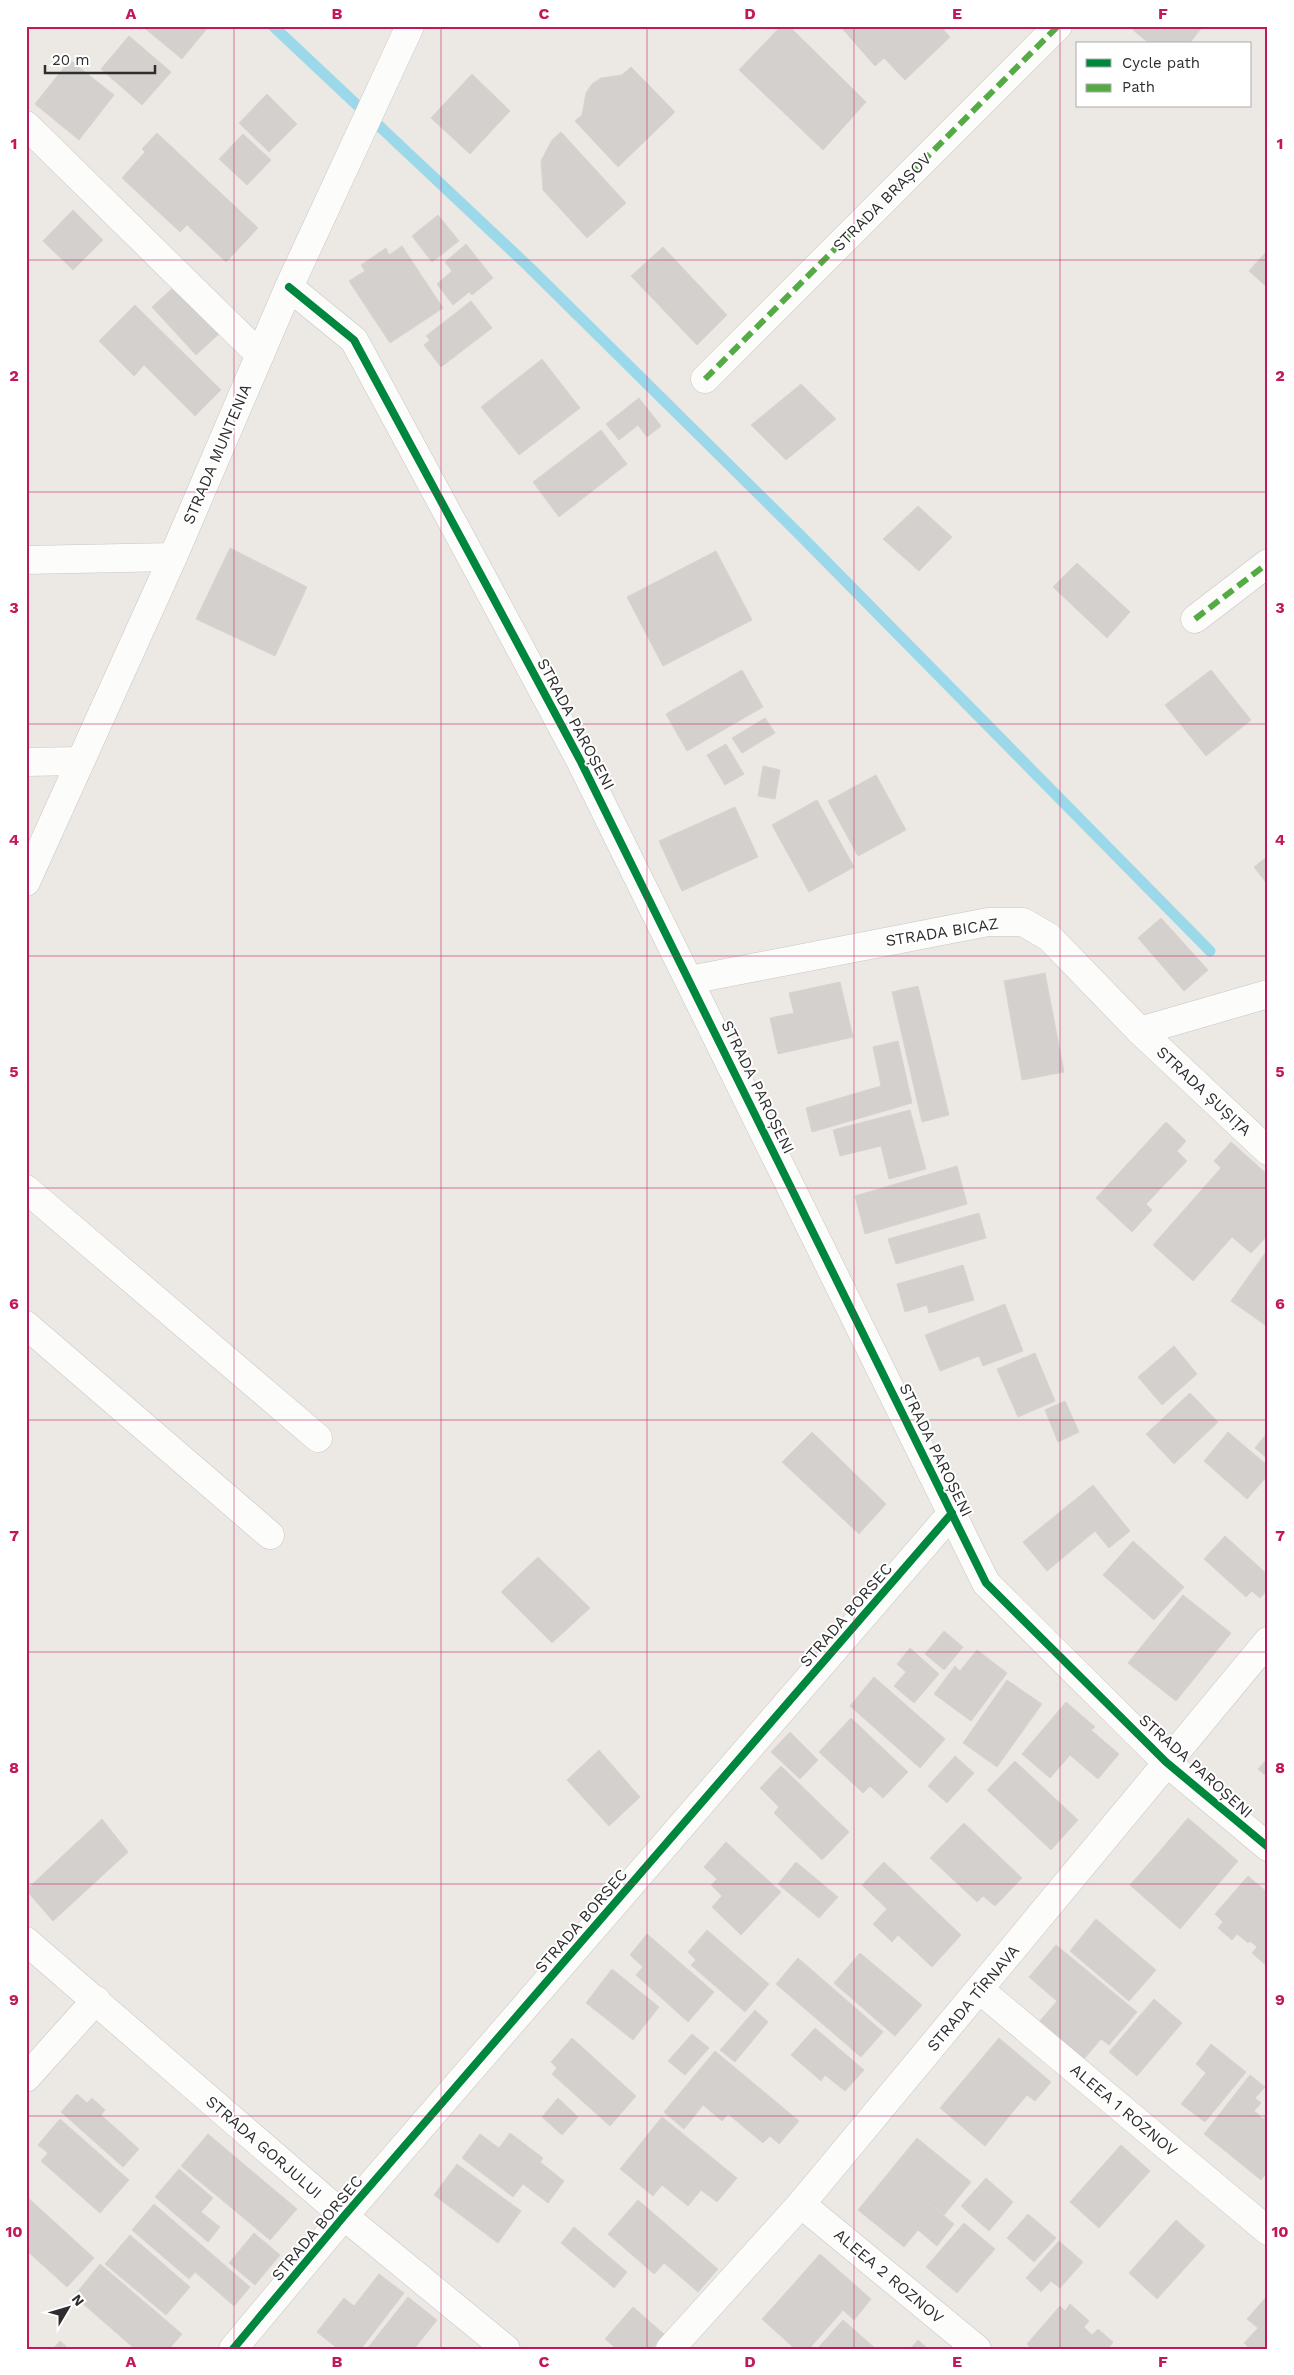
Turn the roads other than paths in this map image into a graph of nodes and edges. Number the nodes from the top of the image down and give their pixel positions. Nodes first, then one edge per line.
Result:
1 (410, 26) edge
2 (1058, 26) edge
3 (26, 125) edge
4 (289, 287) junction
5 (260, 355) junction
6 (705, 378) dead end
7 (173, 557) junction
8 (26, 560) edge
9 (1268, 563) edge
10 (1195, 619) dead end
11 (80, 761) junction
12 (26, 762) edge
13 (26, 882) edge
14 (690, 980) junction
15 (1268, 994) edge
16 (1140, 1031) junction
17 (1268, 1151) edge
18 (26, 1189) edge
19 (26, 1325) edge
20 (318, 1438) dead end
21 (952, 1513) junction
22 (270, 1535) dead end
23 (1268, 1641) edge
24 (1166, 1762) junction
25 (1268, 1847) edge
26 (26, 1940) edge
27 (980, 1990) junction
28 (96, 2000) junction
29 (26, 2078) edge
30 (801, 2204) junction
31 (344, 2216) junction
32 (1268, 2231) edge
33 (232, 2349) edge
34 (506, 2349) edge
35 (670, 2349) edge
36 (977, 2349) edge

1 - 4 street, STRADA MUNTENIA
2 - 6 street, STRADA BRAȘOV
3 - 5 street
4 - 5 street, STRADA MUNTENIA
4 - 14 street, STRADA PAROȘENI
5 - 7 street, STRADA MUNTENIA
7 - 8 street
7 - 11 street, STRADA MUNTENIA
9 - 10 street
11 - 12 street
11 - 13 street, STRADA MUNTENIA
14 - 16 street, STRADA BICAZ
14 - 21 street, STRADA PAROȘENI
15 - 16 street
16 - 17 street, STRADA ȘUȘIȚA
18 - 20 street
19 - 22 street
21 - 24 street, STRADA PAROȘENI
21 - 31 street, STRADA BORSEC
23 - 24 street, STRADA TÎRNAVA
24 - 25 street, STRADA PAROȘENI
24 - 27 street, STRADA TÎRNAVA
26 - 28 street, STRADA GORJULUI
27 - 30 street, STRADA TÎRNAVA
27 - 32 street, ALEEA 1 ROZNOV
28 - 29 street
28 - 31 street, STRADA GORJULUI
30 - 35 street, STRADA TÎRNAVA
30 - 36 street, ALEEA 2 ROZNOV
31 - 33 street, STRADA BORSEC
31 - 34 street, STRADA GORJULUI

